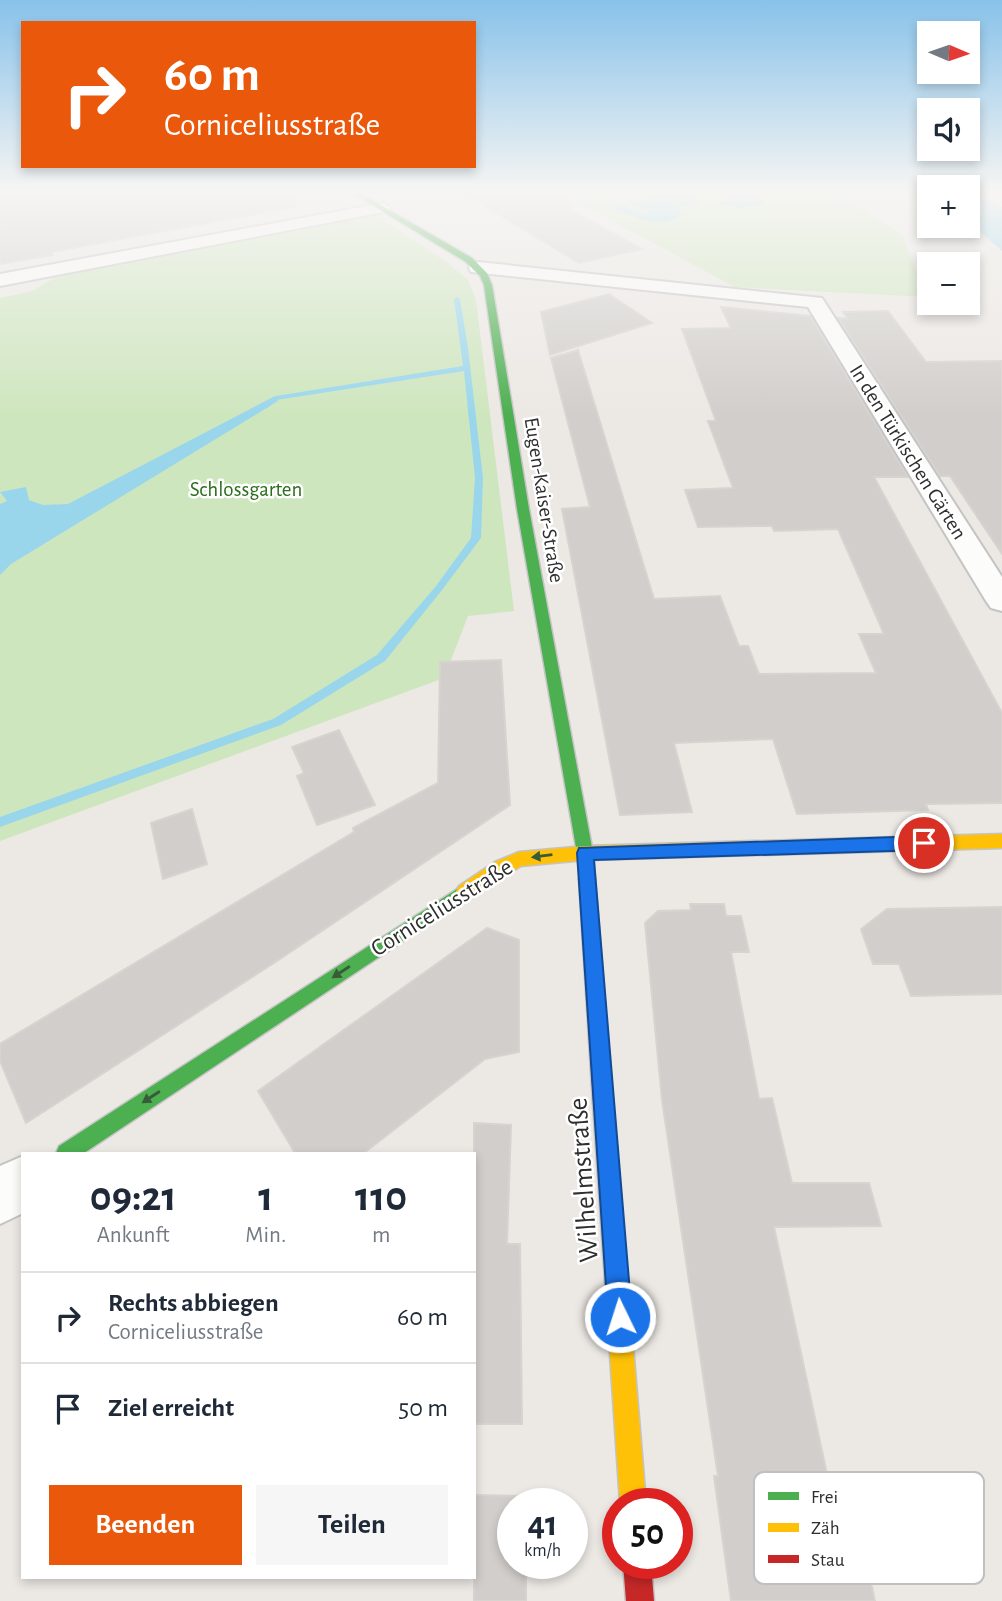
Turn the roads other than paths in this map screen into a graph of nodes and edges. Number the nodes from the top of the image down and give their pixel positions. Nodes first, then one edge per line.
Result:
1 (76, 266) edge
2 (475, 266) edge
3 (478, 268) junction
4 (0, 280) edge
5 (1002, 601) edge
6 (1002, 841) edge
7 (585, 853) junction
8 (68, 1152) edge
9 (21, 1183) edge
10 (0, 1197) edge
11 (632, 1488) edge
12 (638, 1579) edge
13 (640, 1601) edge

1 - 4 street
2 - 3 main road
3 - 5 street, In den Türkischen Gärten
3 - 7 main road, Eugen-Kaiser-Straße
6 - 7 main road, Corniceliusstraße
7 -> 8 main road, Corniceliusstraße
7 - 11 main road, Wilhelmstraße
9 - 10 street
12 - 13 main road

